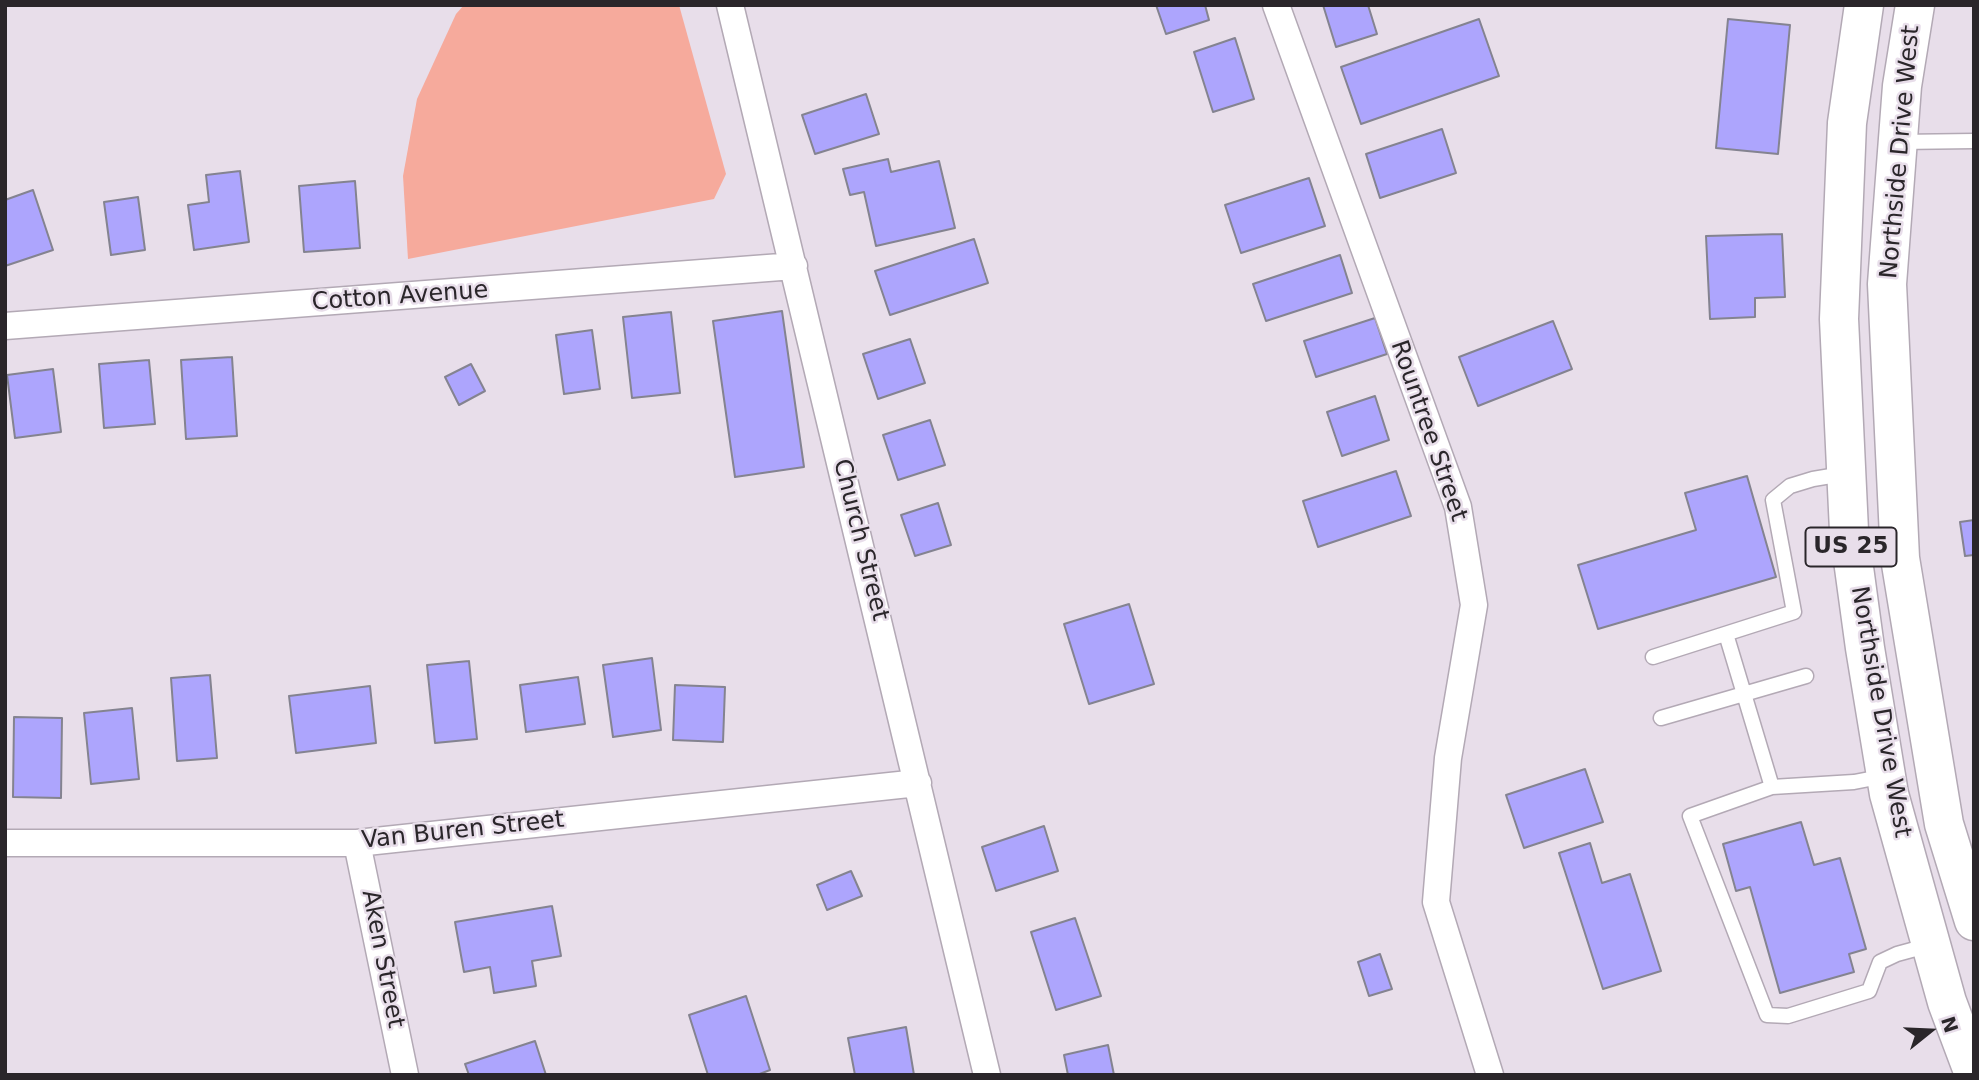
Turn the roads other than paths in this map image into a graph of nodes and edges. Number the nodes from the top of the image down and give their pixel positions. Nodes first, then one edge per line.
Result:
1 (730, 5) edge
2 (1276, 5) edge
3 (1864, 5) edge
4 (1915, 5) edge
5 (1974, 141) edge
6 (1898, 142) junction
7 (794, 266) junction
8 (5, 326) edge
9 (1846, 473) junction
10 (1726, 634) junction
11 (1653, 657) dead end
12 (1806, 677) dead end
13 (1744, 693) junction
14 (1661, 718) dead end
15 (1886, 776) junction
16 (918, 783) junction
17 (1772, 787) junction
18 (5, 843) edge
19 (357, 843) junction
20 (1974, 921) edge
21 (1931, 945) junction
22 (1974, 1074) edge
23 (405, 1075) edge
24 (987, 1075) edge
25 (1490, 1075) edge

1 - 7 street, Church Street
2 - 25 street, Rountree Street
3 - 9 main road, Northside Drive West / US 25
4 - 6 main road, Northside Drive West / US 25
5 - 6 lane
6 - 20 main road, Northside Drive West / US 25
7 - 8 street, Cotton Avenue
7 - 16 street, Church Street
9 - 10 lane
9 - 15 main road, Northside Drive West / US 25
10 - 11 lane
10 - 13 lane
12 - 13 lane
13 - 14 lane
13 - 17 lane
15 - 17 lane
15 - 21 main road, Northside Drive West / US 25
16 - 19 street, Van Buren Street
16 - 24 street, Church Street
17 - 21 lane
18 - 19 street, Van Buren Street
19 - 23 street, Aken Street
21 - 22 main road, Northside Drive West / US 25

